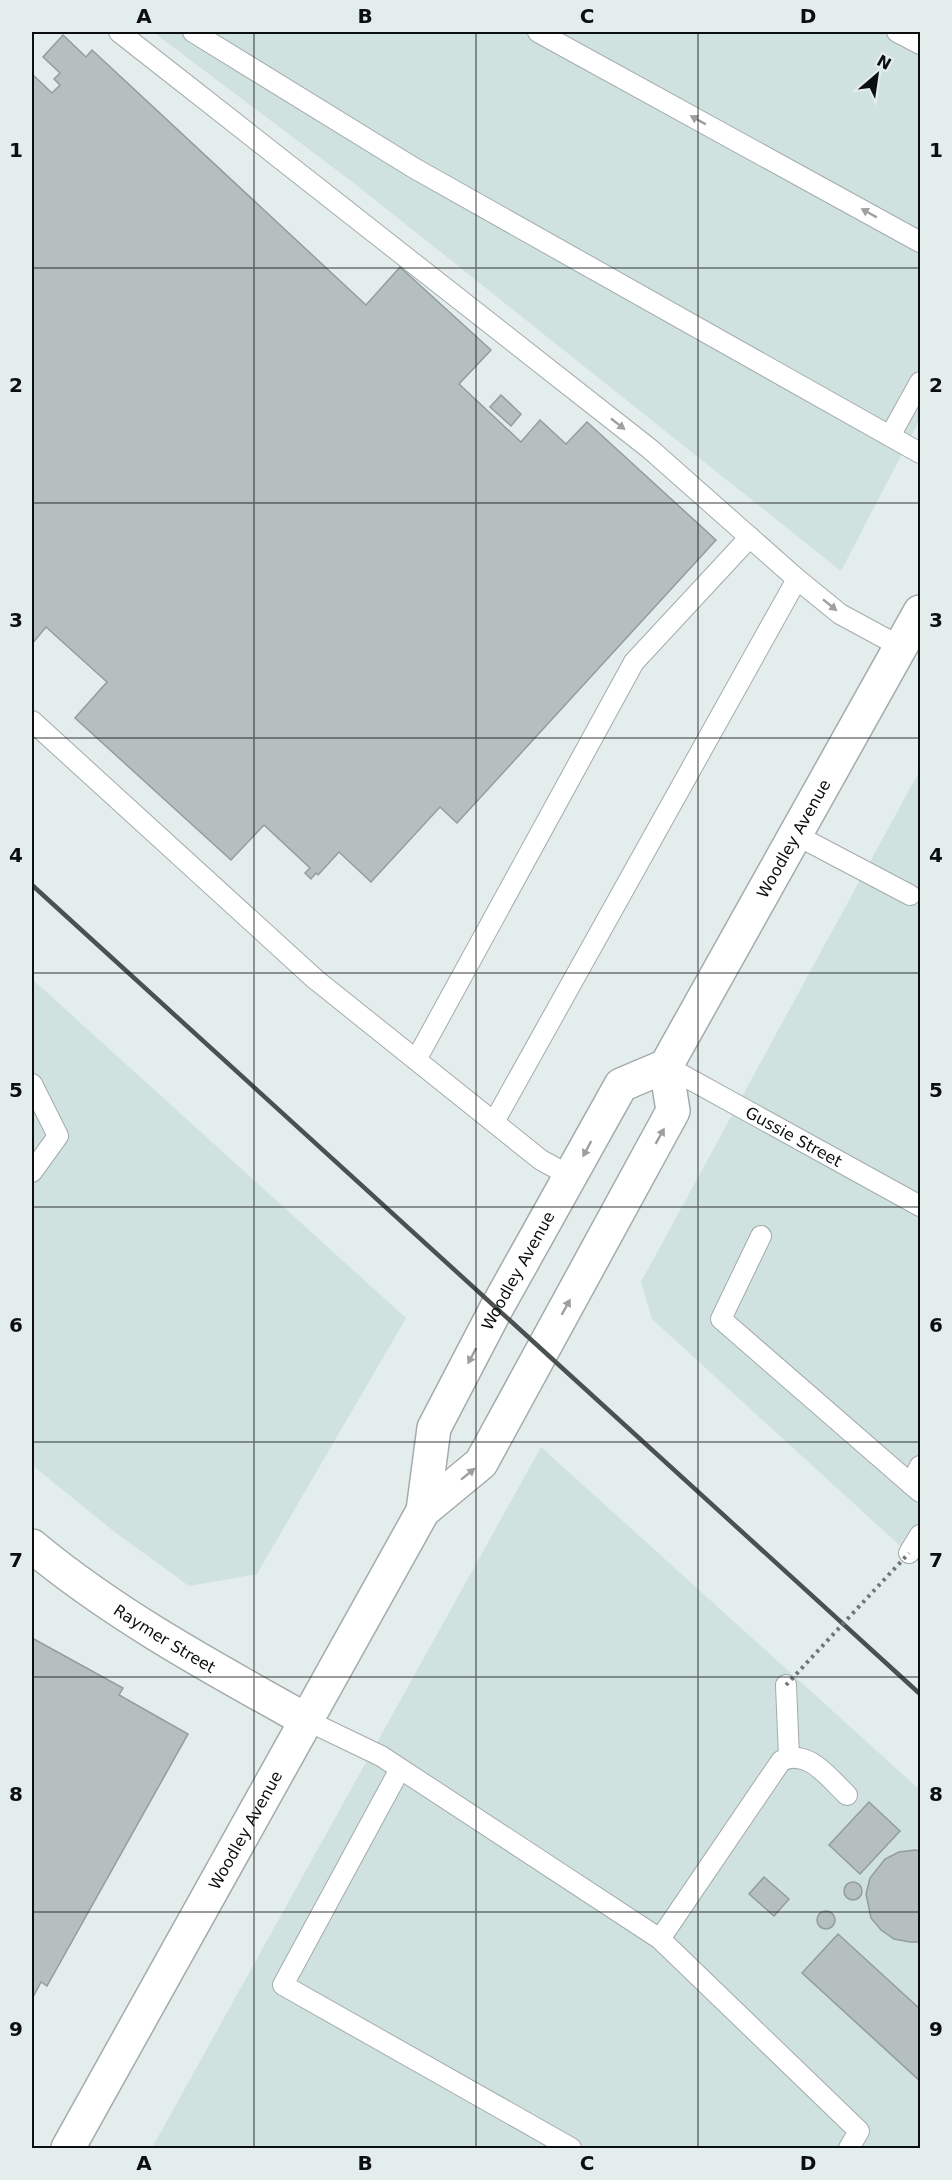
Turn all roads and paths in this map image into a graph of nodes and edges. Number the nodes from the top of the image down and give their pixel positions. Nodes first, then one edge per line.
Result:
1 (119, 32) edge
2 (193, 32) edge
3 (538, 32) edge
4 (897, 32) edge
5 (921, 44) edge
6 (921, 242) edge
7 (921, 382) edge
8 (891, 436) junction
9 (921, 453) edge
10 (750, 537) junction
11 (797, 579) junction
12 (921, 612) edge
13 (901, 647) junction
14 (32, 721) edge
15 (796, 835) junction
16 (910, 895) dead end
17 (416, 1060) junction
18 (666, 1066) junction
19 (32, 1084) edge
20 (494, 1122) junction
21 (32, 1172) edge
22 (572, 1177) junction
23 (921, 1206) edge
24 (761, 1236) dead end
25 (921, 1466) edge
26 (916, 1488) edge
27 (423, 1511) junction
28 (921, 1535) edge
29 (32, 1546) edge
30 (909, 1553) joint
31 (786, 1685) joint
32 (306, 1720) junction
33 (789, 1757) junction
34 (400, 1769) junction
35 (847, 1795) dead end
36 (660, 1939) junction
37 (68, 2148) edge
38 (572, 2148) edge
39 (849, 2148) edge

1 -> 10 lane
2 - 8 lane
6 -> 3 lane
4 - 5 lane
7 - 8 lane
8 - 9 lane
10 - 11 lane
10 - 17 lane
11 -> 13 lane
11 - 20 lane
12 - 13 main road, Woodley Avenue
13 - 15 main road, Woodley Avenue
14 - 17 lane
15 - 16 lane
15 - 18 main road, Woodley Avenue
17 - 20 lane
18 -> 22 main road, Woodley Avenue
18 - 23 lane, Gussie Street
27 -> 18 main road, Woodley Avenue
19 - 21 lane
20 - 22 lane
22 -> 27 main road, Woodley Avenue
24 - 26 lane
25 - 26 lane
27 - 32 main road, Woodley Avenue
28 - 30 lane
29 - 32 main road, Raymer Street
30 - 31 path, bridge
31 - 33 lane
32 - 34 lane
32 - 37 main road, Woodley Avenue
33 - 35 lane
33 - 36 lane
34 - 36 lane
34 - 38 lane
36 - 39 lane

